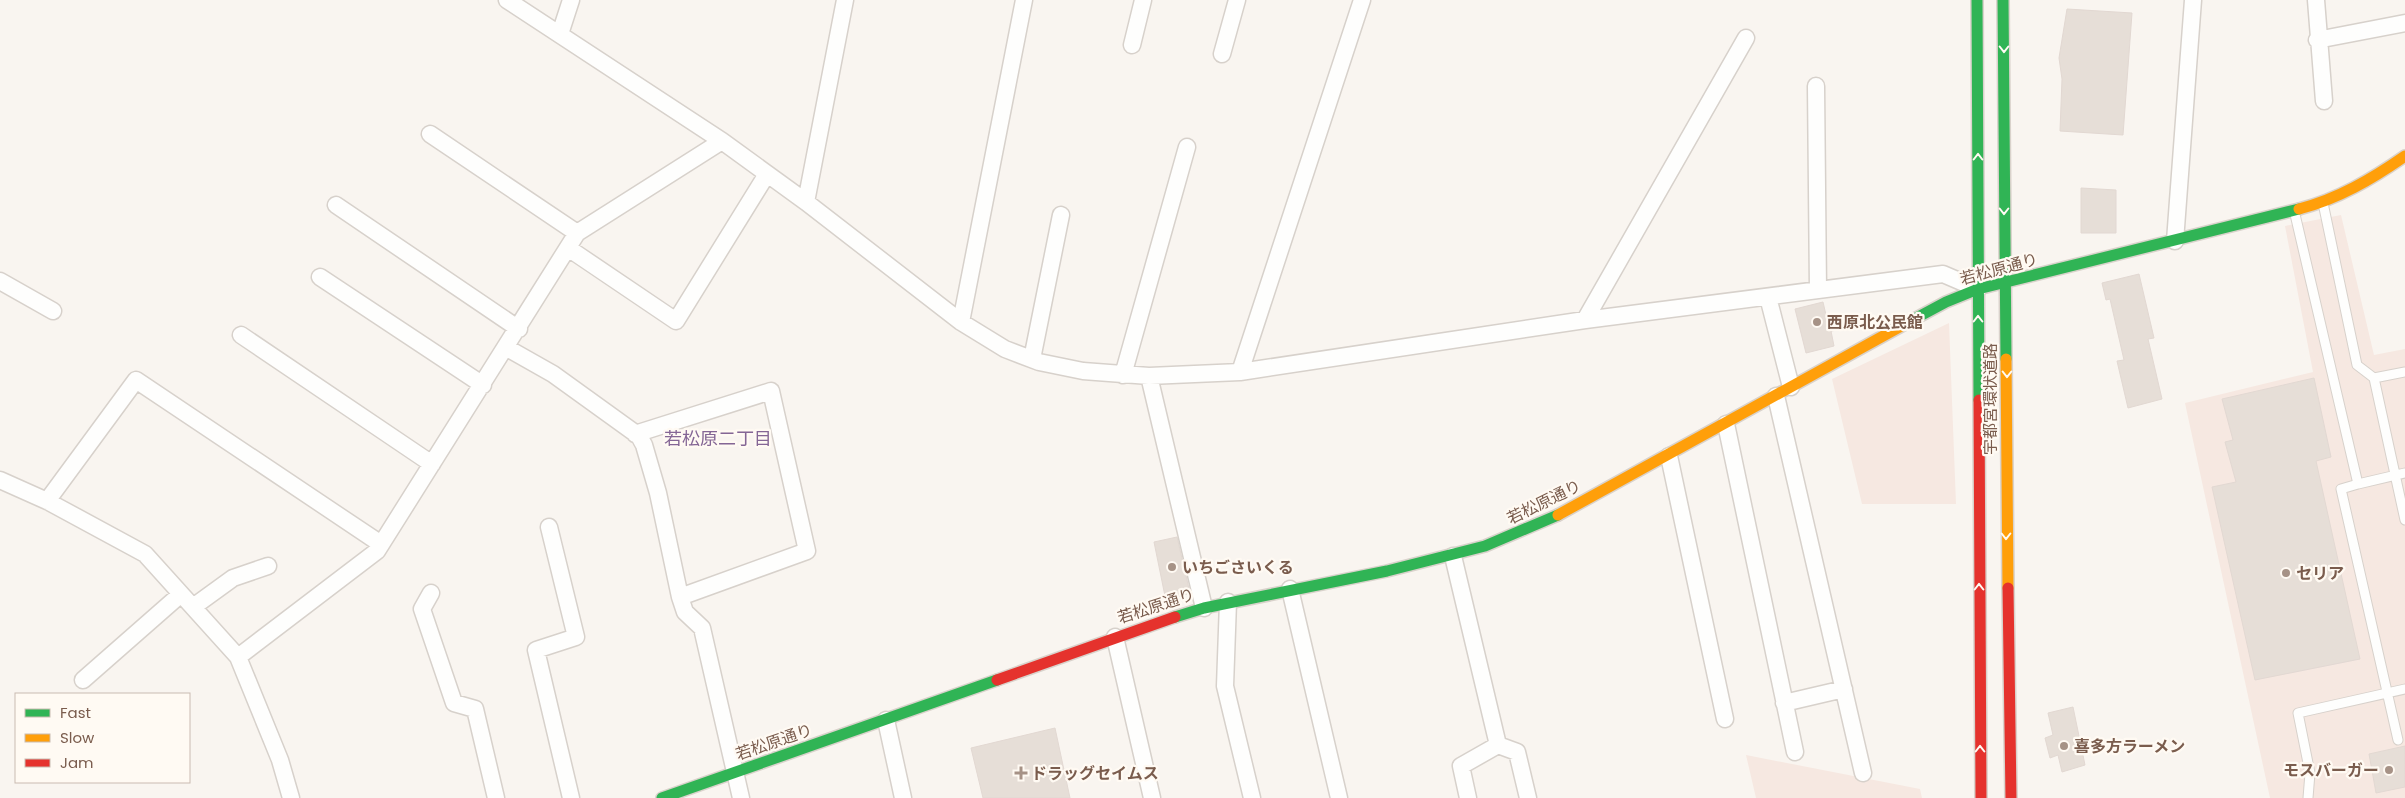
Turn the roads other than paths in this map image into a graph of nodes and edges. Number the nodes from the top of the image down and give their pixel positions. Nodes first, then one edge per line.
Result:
1 (571, 0) edge
2 (844, 0) edge
3 (1024, 0) edge
4 (1143, 0) edge
5 (1237, 0) edge
6 (1362, 0) edge
7 (1976, 0) edge
8 (2003, 0) edge
9 (2193, 0) edge
10 (2316, 0) edge
11 (511, 1) edge
12 (2405, 23) edge
13 (560, 34) junction
14 (1746, 38) dead end
15 (2318, 40) junction
16 (1132, 45) dead end
17 (1222, 54) dead end
18 (1816, 86) dead end
19 (2324, 101) dead end
20 (430, 134) dead end
21 (722, 141) junction
22 (1187, 147) dead end
23 (2405, 156) edge
24 (768, 174) junction
25 (806, 202) junction
26 (2323, 202) junction
27 (336, 205) dead end
28 (2294, 210) junction
29 (1061, 216) dead end
30 (577, 234) junction
31 (2175, 241) junction
32 (568, 248) junction
33 (320, 277) dead end
34 (0, 281) edge
35 (2005, 283) junction
36 (1978, 289) junction
37 (1818, 290) junction
38 (1768, 297) junction
39 (53, 311) dead end
40 (1585, 320) junction
41 (961, 322) junction
42 (519, 329) junction
43 (241, 335) dead end
44 (507, 348) junction
45 (1032, 359) junction
46 (1240, 372) junction
47 (2405, 372) edge
48 (1122, 375) junction
49 (1149, 376) junction
50 (2374, 378) junction
51 (483, 385) junction
52 (1791, 387) junction
53 (1776, 396) junction
54 (1726, 424) junction
55 (635, 434) junction
56 (1669, 456) junction
57 (432, 464) junction
58 (2405, 473) edge
59 (2395, 476) junction
60 (0, 480) edge
61 (2358, 484) junction
62 (47, 501) junction
63 (2405, 520) edge
64 (549, 527) dead end
65 (380, 544) junction
66 (1453, 556) junction
67 (268, 566) dead end
68 (1290, 589) junction
69 (431, 593) dead end
70 (181, 594) junction
71 (680, 597) junction
72 (1228, 602) junction
73 (194, 607) junction
74 (1204, 608) junction
75 (1115, 637) junction
76 (238, 657) junction
77 (83, 680) dead end
78 (1844, 689) junction
79 (2405, 689) edge
80 (2388, 693) junction
81 (1784, 703) junction
82 (1725, 719) dead end
83 (886, 720) junction
84 (2398, 740) dead end
85 (1498, 745) junction
86 (1795, 752) dead end
87 (1863, 772) dead end
88 (734, 774) junction
89 (291, 798) edge
90 (496, 798) edge
91 (570, 798) edge
92 (662, 798) edge
93 (741, 798) edge
94 (903, 798) edge
95 (1152, 798) edge
96 (1252, 798) edge
97 (1339, 798) edge
98 (1468, 798) edge
99 (1528, 798) edge
100 (1980, 798) edge
101 (2011, 798) edge
102 (2308, 798) edge

1 - 13 street
2 - 25 street
3 - 41 street
4 - 16 street
5 - 17 street
6 - 46 street
36 -> 7 main road, 宇都宮環状道路
8 -> 35 main road, 宇都宮環状道路
9 - 31 street
10 - 15 street
11 - 13 street
12 - 15 street
13 - 21 street
14 - 40 street
15 - 19 street
18 - 37 street
20 - 30 street
21 - 24 street
21 - 30 street
22 - 48 street
23 - 26 main road, 若松原通り
24 - 25 street
24 - 32 street
25 - 41 street
26 - 28 main road, 若松原通り
26 - 50 lane
27 - 42 street
28 - 31 main road, 若松原通り
28 - 61 lane
29 - 45 street
30 - 32 street
31 - 35 main road, 若松原通り
32 - 42 street
33 - 51 street
34 - 39 street
35 - 36 main road, 若松原通り
35 -> 101 main road, 宇都宮環状道路
36 - 37 street
36 - 52 main road, 若松原通り
100 -> 36 main road, 宇都宮環状道路
37 - 38 street
38 - 40 street
38 - 52 street
40 - 46 street
41 - 45 street
42 - 44 street
43 - 57 street
44 - 51 street
44 - 55 street
45 - 48 street
46 - 49 street
47 - 50 lane
48 - 49 street
49 - 74 street
50 - 59 lane
51 - 57 street
52 - 53 main road, 若松原通り
53 - 54 main road, 若松原通り
53 - 78 street
54 - 56 main road, 若松原通り
54 - 81 street
55 - 71 street
55 - 71 street
56 - 66 main road, 若松原通り
56 - 82 street
57 - 65 street
58 - 59 lane
59 - 61 lane
59 - 63 lane
60 - 62 street
61 - 80 lane
62 - 65 street
62 - 70 street
64 - 91 street
65 - 76 street
66 - 68 main road, 若松原通り
66 - 85 street
67 - 73 street
68 - 72 main road, 若松原通り
68 - 97 street
69 - 90 street
70 - 73 street
70 - 77 street
71 - 88 street
72 - 74 main road, 若松原通り
72 - 96 street
73 - 76 street
74 - 75 main road, 若松原通り
75 - 83 main road, 若松原通り
75 - 95 street
76 - 89 street
78 - 81 street
78 - 87 street
79 - 80 lane
80 - 84 lane
80 - 102 lane
81 - 86 street
83 - 88 main road, 若松原通り
83 - 94 street
85 - 98 street
85 - 99 street
88 - 92 main road, 若松原通り
88 - 93 street

